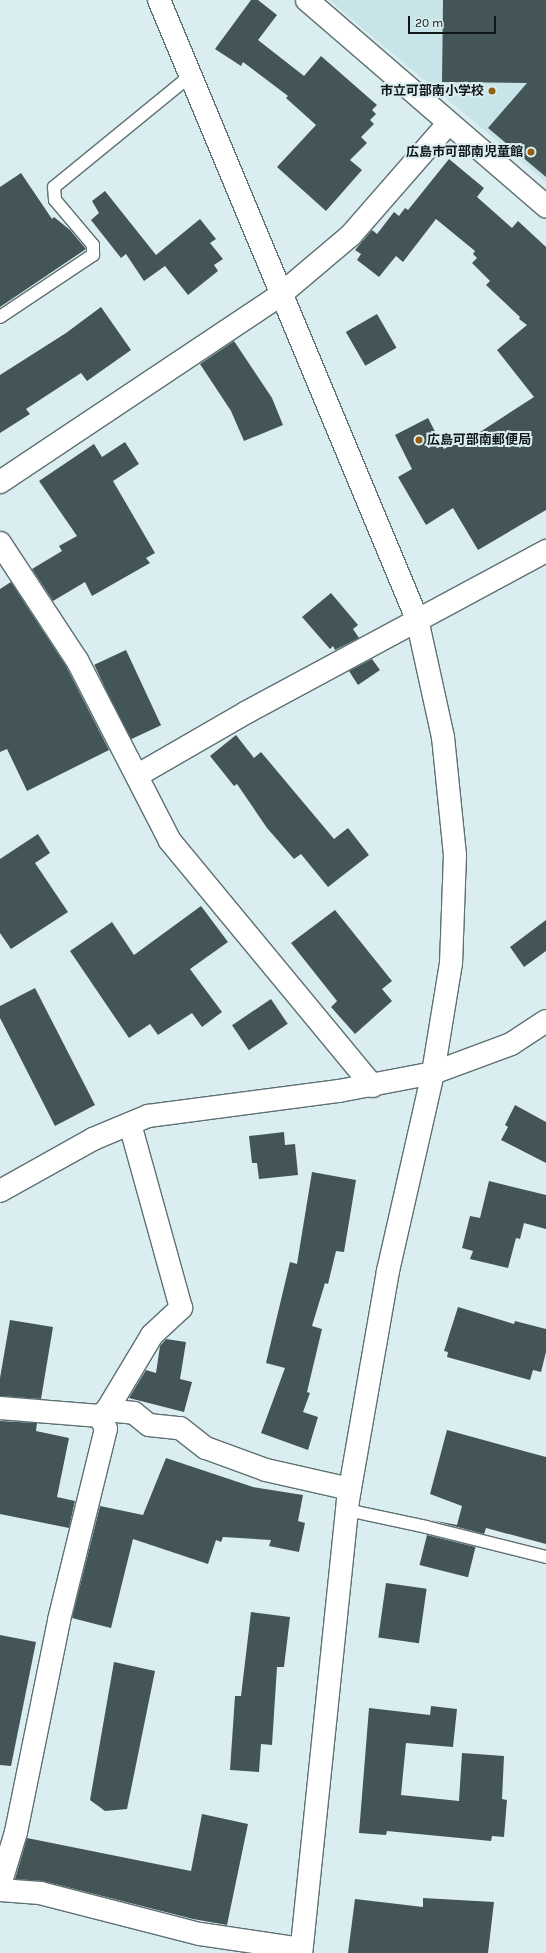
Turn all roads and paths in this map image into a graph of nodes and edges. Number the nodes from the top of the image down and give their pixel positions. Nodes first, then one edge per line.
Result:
1 (159, 0) edge
2 (307, 0) edge
3 (190, 76) junction
4 (448, 124) junction
5 (546, 206) edge
6 (280, 295) junction
7 (0, 317) edge
8 (0, 482) edge
9 (0, 543) edge
10 (546, 551) edge
11 (417, 619) junction
12 (138, 775) junction
13 (546, 1021) edge
14 (433, 1073) junction
15 (373, 1086) junction
16 (130, 1124) junction
17 (0, 1191) edge
18 (0, 1408) edge
19 (104, 1413) junction
20 (350, 1489) junction
21 (347, 1510) junction
22 (546, 1557) edge
23 (0, 1885) edge
24 (0, 1890) edge
25 (301, 1951) edge

1 - 3 street
2 - 4 street
3 - 6 street
3 - 7 lane
4 - 5 street
4 - 6 street
6 - 8 street
6 - 11 street
9 - 12 street
10 - 11 street
11 - 12 street
11 - 14 street
12 - 15 street
13 - 14 street
14 - 15 street
14 - 20 street
15 - 16 street
16 - 17 street
16 - 19 street
18 - 19 street
19 - 20 street
19 - 23 street
20 - 21 street
21 - 22 lane
21 - 25 street
24 - 25 street

